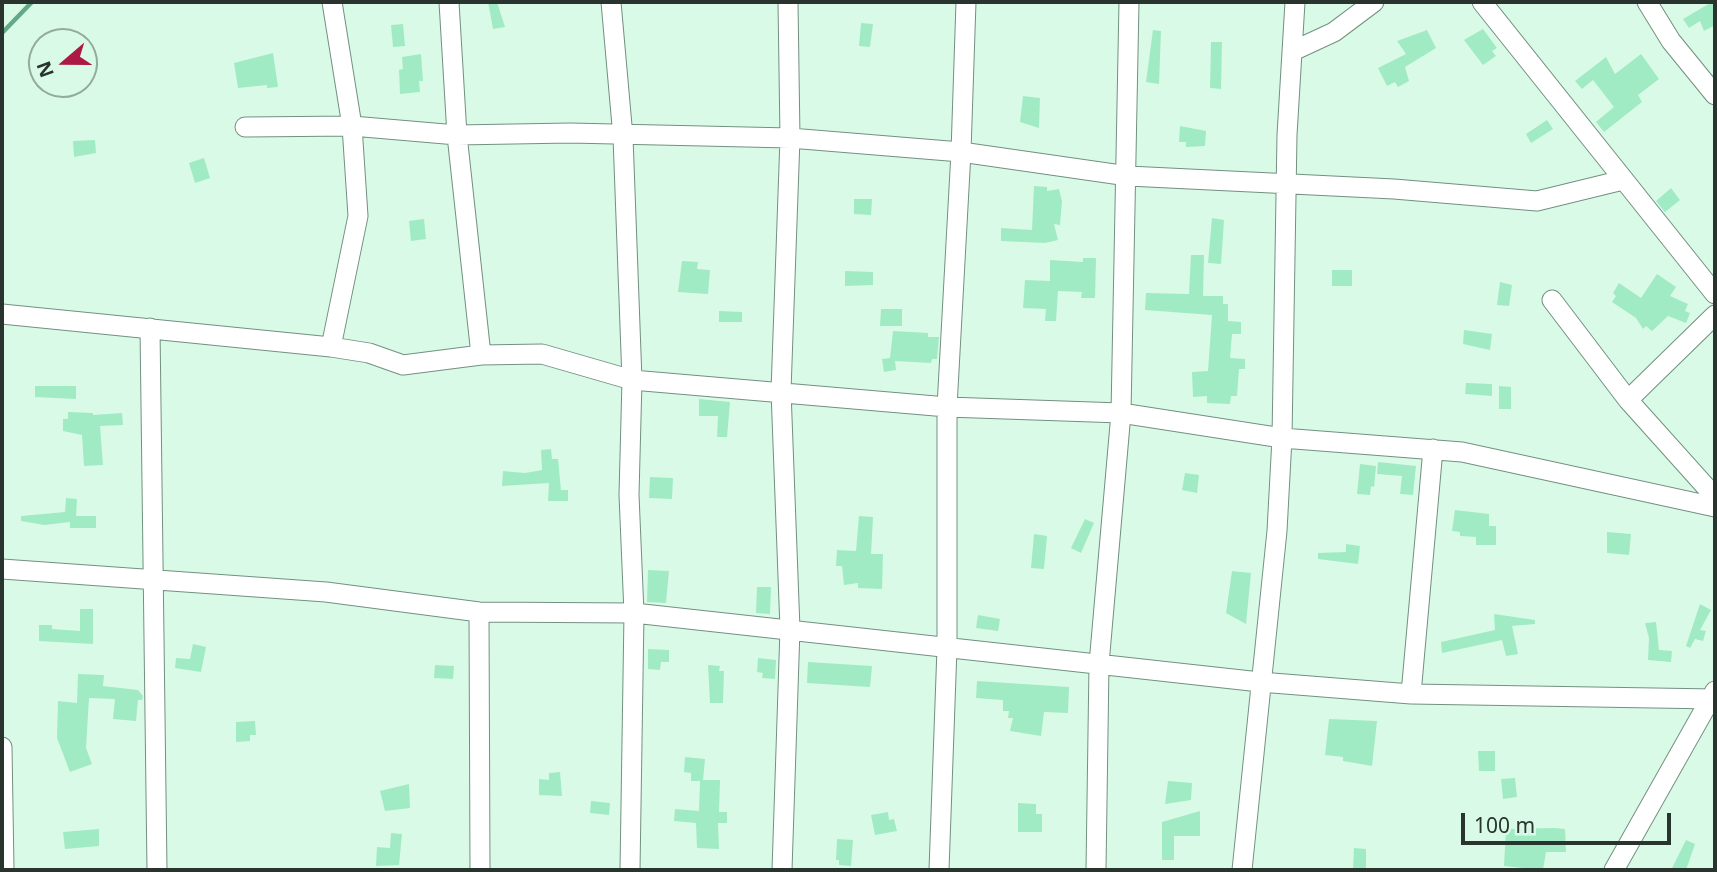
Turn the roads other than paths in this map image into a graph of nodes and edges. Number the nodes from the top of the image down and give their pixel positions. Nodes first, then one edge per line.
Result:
1 (332, 2) edge
2 (449, 2) edge
3 (611, 2) edge
4 (789, 2) edge
5 (965, 2) edge
6 (1129, 2) edge
7 (1295, 2) edge
8 (1374, 2) edge
9 (1482, 2) edge
10 (1647, 2) edge
11 (1293, 51) junction
12 (1715, 95) edge
13 (352, 126) junction
14 (245, 127) dead end
15 (457, 135) junction
16 (623, 136) junction
17 (790, 138) junction
18 (961, 152) junction
19 (1128, 176) junction
20 (1623, 180) junction
21 (1285, 184) junction
22 (1715, 295) edge
23 (1552, 300) dead end
24 (2, 314) edge
25 (1715, 315) edge
26 (150, 328) junction
27 (331, 347) junction
28 (481, 355) junction
29 (632, 380) junction
30 (781, 391) junction
31 (1628, 401) junction
32 (947, 407) junction
33 (1121, 413) junction
34 (1282, 438) junction
35 (1433, 449) junction
36 (1715, 498) edge
37 (1715, 507) edge
38 (2, 569) edge
39 (152, 580) junction
40 (479, 612) junction
41 (634, 612) junction
42 (790, 629) junction
43 (947, 648) junction
44 (1099, 664) junction
45 (1261, 682) junction
46 (1411, 694) junction
47 (1714, 696) edge
48 (2, 747) edge
49 (4, 870) edge
50 (157, 870) edge
51 (480, 870) edge
52 (630, 870) edge
53 (782, 870) edge
54 (939, 870) edge
55 (1096, 870) edge
56 (1242, 870) edge
57 (1614, 870) edge

1 - 13 street
2 - 15 street
3 - 16 street
4 - 17 street
5 - 18 street
6 - 19 street
7 - 11 street
8 - 11 street
9 - 20 street
10 - 12 street
11 - 21 street
13 - 14 street
13 - 15 street
13 - 27 street
15 - 16 street
15 - 28 street
16 - 17 street
16 - 29 street
17 - 18 street
17 - 30 street
18 - 19 street
18 - 32 street
19 - 21 street
19 - 33 street
20 - 21 street
20 - 22 street
21 - 34 street
23 - 31 street
24 - 26 street
25 - 31 street
26 - 27 street
26 - 39 street
27 - 28 street
28 - 29 street
29 - 30 street
29 - 41 street
30 - 32 street
30 - 42 street
31 - 36 street
32 - 33 street
32 - 43 street
33 - 34 street
33 - 44 street
34 - 35 street
34 - 45 street
35 - 37 street
35 - 46 street
38 - 39 street
39 - 40 street
39 - 50 street
40 - 41 street
40 - 51 street
41 - 42 street
41 - 52 street
42 - 43 street
42 - 53 street
43 - 44 street
43 - 54 street
44 - 45 street
44 - 55 street
45 - 46 street
45 - 56 street
46 - 47 street
47 - 57 street
48 - 49 street

